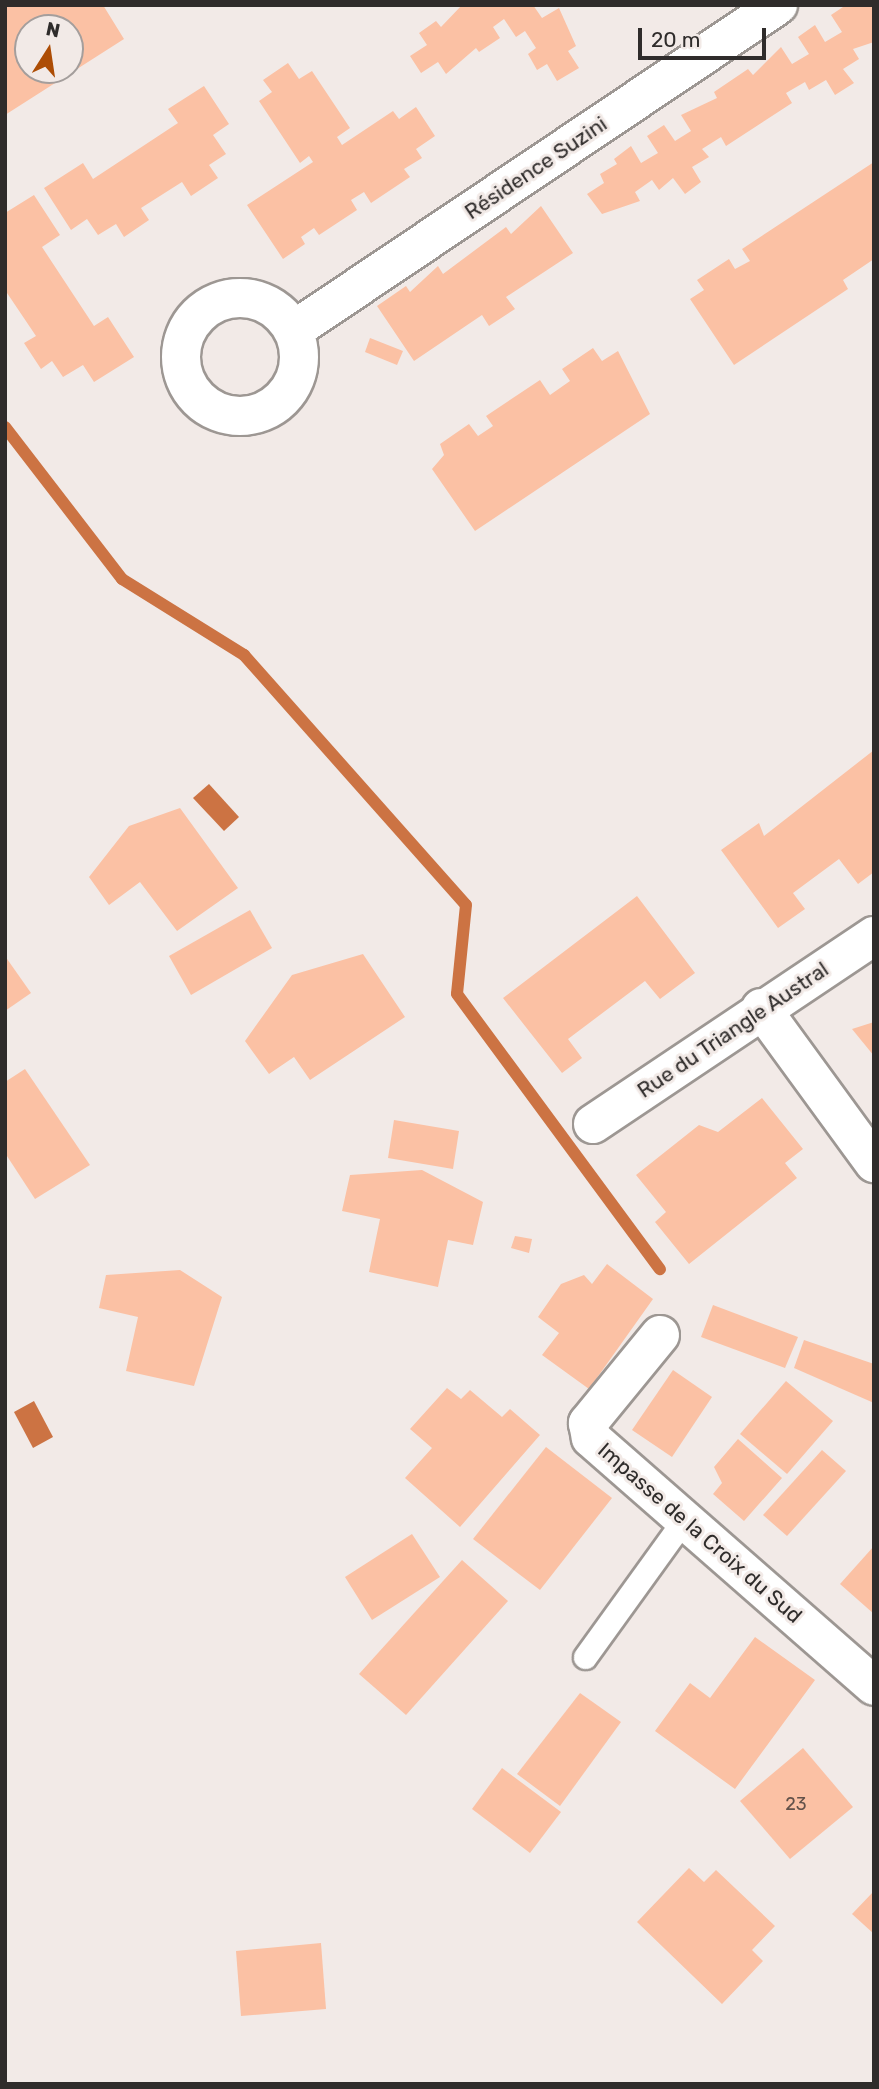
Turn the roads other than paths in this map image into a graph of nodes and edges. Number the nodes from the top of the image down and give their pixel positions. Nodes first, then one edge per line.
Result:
1 (778, 5) edge
2 (293, 330) dead end
3 (874, 936) edge
4 (761, 1008) junction
5 (593, 1125) dead end
6 (874, 1163) edge
7 (660, 1335) dead end
8 (685, 1517) junction
9 (584, 1657) dead end
10 (874, 1686) edge

1 - 2 street, Résidence Suzini
3 - 4 street, Rue du Triangle Austral
4 - 5 street, Rue du Triangle Austral
4 - 6 street
7 - 8 street, Impasse de la Croix du Sud
8 - 9 lane
8 - 10 street, Impasse de la Croix du Sud

